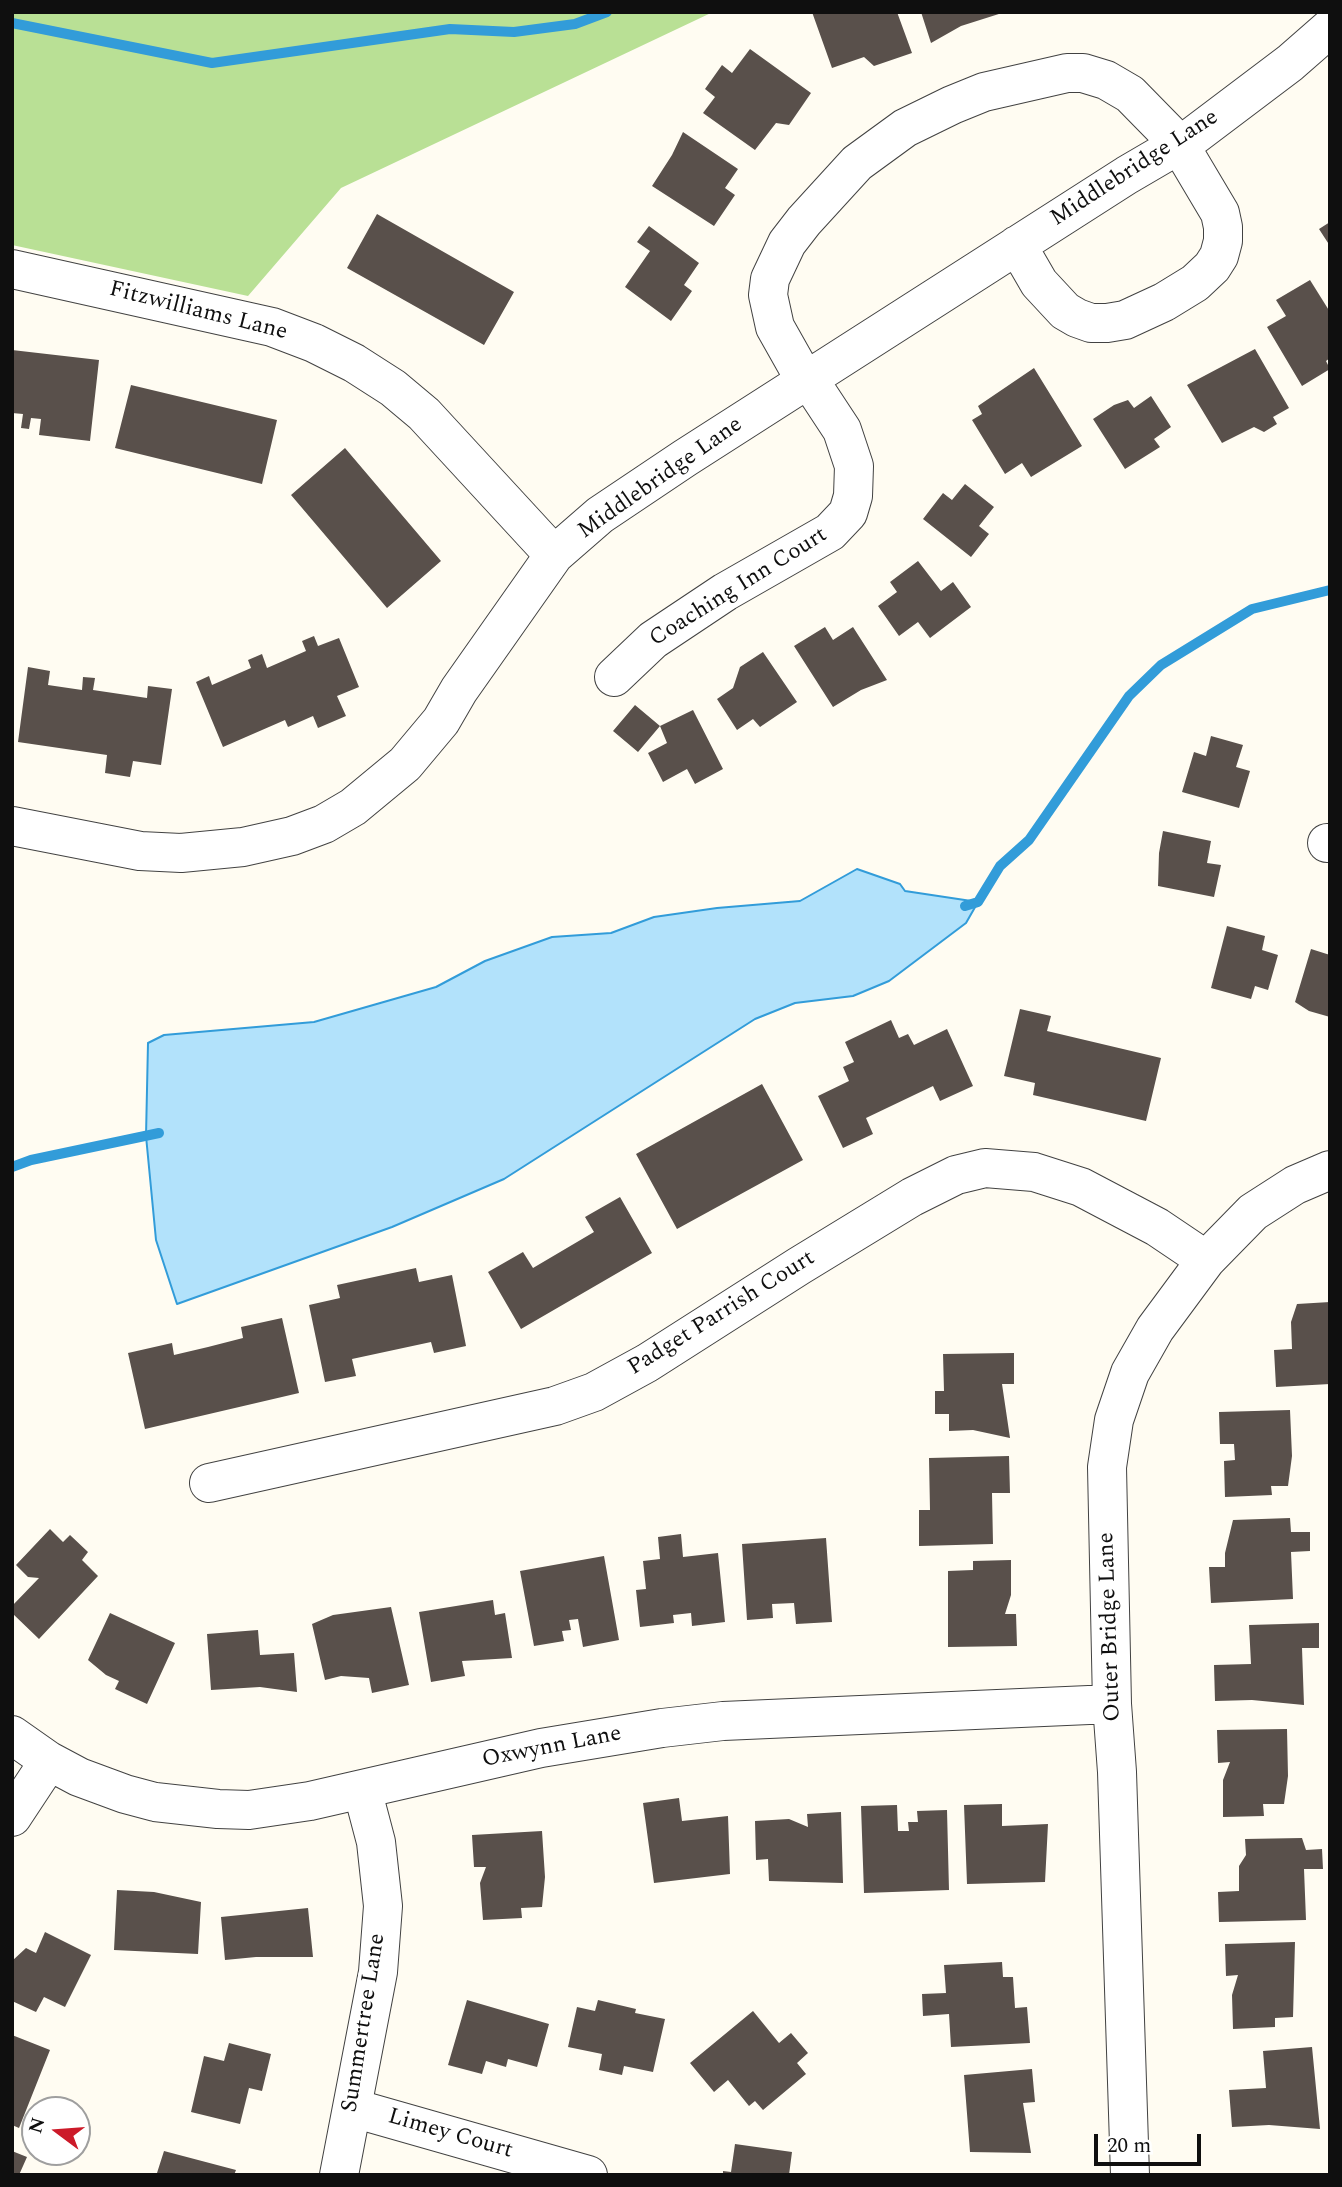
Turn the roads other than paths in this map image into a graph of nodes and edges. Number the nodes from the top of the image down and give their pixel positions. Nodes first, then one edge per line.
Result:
1 (1330, 28) edge
2 (1179, 144) junction
3 (1017, 246) junction
4 (12, 269) edge
5 (806, 382) junction
6 (554, 555) junction
7 (614, 677) dead end
8 (12, 826) edge
9 (1330, 1170) edge
10 (1206, 1260) junction
11 (209, 1483) dead end
12 (1112, 1704) junction
13 (12, 1735) edge
14 (49, 1761) junction
15 (362, 1789) junction
16 (12, 1817) edge
17 (353, 2108) junction
18 (339, 2175) edge
19 (588, 2175) edge
20 (1130, 2175) edge

1 - 2 street, Middlebridge Lane
2 - 3 street, Middlebridge Lane
2 - 3 street, Coaching Inn Court
2 - 5 street, Coaching Inn Court
3 - 5 street, Middlebridge Lane
4 - 6 street, Fitzwilliams Lane
5 - 6 street, Middlebridge Lane
5 - 7 street, Coaching Inn Court
6 - 8 street, Middlebridge Lane
9 - 10 street, Outer Bridge Lane
10 - 11 street, Padget Parrish Court
10 - 12 street, Outer Bridge Lane
12 - 15 street, Oxwynn Lane
12 - 20 street, Outer Bridge Lane
13 - 14 street, Oxwynn Lane
14 - 15 street, Oxwynn Lane
14 - 16 street
15 - 17 street, Summertree Lane
17 - 18 street, Summertree Lane
17 - 19 street, Limey Court

